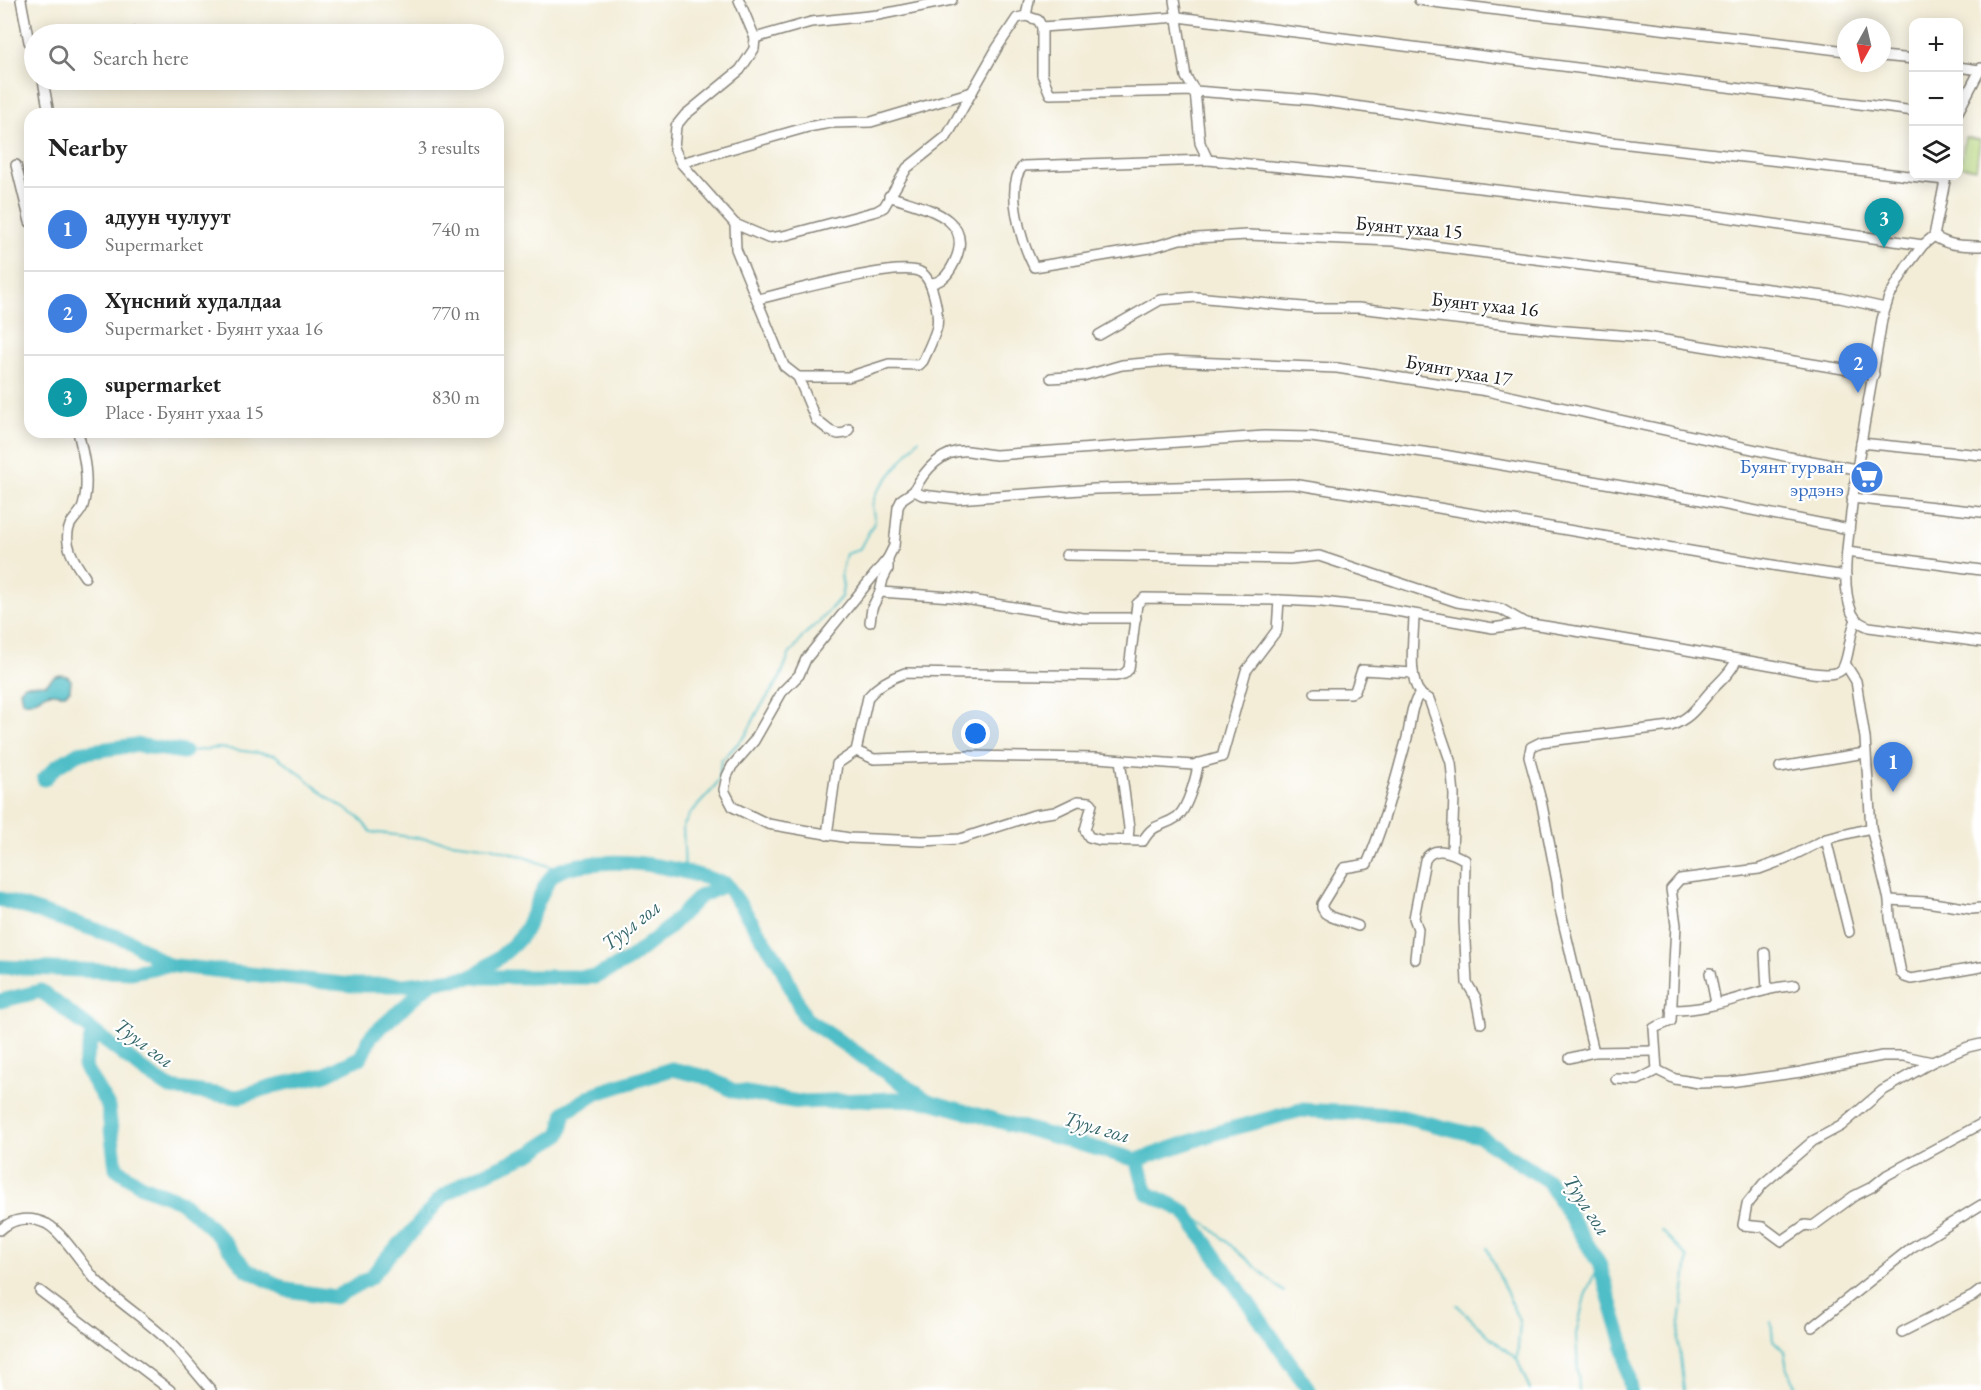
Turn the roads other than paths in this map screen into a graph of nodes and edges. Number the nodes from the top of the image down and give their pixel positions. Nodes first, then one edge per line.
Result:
1 (21, 0) edge
2 (739, 0) edge
3 (952, 0) edge
4 (1029, 0) edge
5 (1174, 0) edge
6 (1419, 0) edge
7 (1026, 16) junction
8 (1178, 17) junction
9 (26, 24) edge
10 (1042, 27) junction
11 (756, 38) junction
12 (1837, 50) edge
13 (1891, 57) edge
14 (1909, 59) edge
15 (1963, 67) edge
16 (1980, 69) edge
17 (45, 90) edge
18 (1195, 91) junction
19 (972, 92) junction
20 (1963, 104) edge
21 (48, 108) edge
22 (1909, 110) edge
23 (1208, 160) junction
24 (681, 163) junction
25 (16, 165) dead end
26 (1909, 174) edge
27 (1946, 180) edge
28 (889, 196) junction
29 (24, 198) edge
30 (735, 224) junction
31 (1934, 236) junction
32 (1923, 245) junction
33 (1981, 246) edge
34 (931, 283) junction
35 (758, 299) junction
36 (1885, 308) junction
37 (1099, 335) dead end
38 (1874, 374) junction
39 (798, 377) junction
40 (1051, 378) dead end
41 (849, 429) dead end
42 (80, 438) edge
43 (1861, 442) junction
44 (1981, 455) edge
45 (1856, 469) junction
46 (914, 490) junction
47 (1852, 498) junction
48 (1981, 512) edge
49 (1849, 529) junction
50 (1847, 552) junction
51 (1066, 555) dead end
52 (888, 558) junction
53 (1981, 570) edge
54 (1846, 576) junction
55 (85, 577) dead end
56 (880, 592) junction
57 (1279, 600) junction
58 (1414, 615) junction
59 (1136, 618) junction
60 (1856, 620) junction
61 (870, 622) dead end
62 (1525, 623) junction
63 (1981, 642) edge
64 (1737, 659) junction
65 (1846, 665) junction
66 (1413, 673) junction
67 (1315, 693) dead end
68 (1420, 693) junction
69 (856, 751) junction
70 (1865, 753) junction
71 (1120, 760) junction
72 (1198, 763) junction
73 (1780, 767) dead end
74 (1871, 828) junction
75 (827, 835) junction
76 (1826, 839) junction
77 (1128, 840) junction
78 (1452, 853) junction
79 (1889, 900) junction
80 (1981, 908) edge
81 (1358, 926) dead end
82 (1849, 932) dead end
83 (1765, 953) dead end
84 (1415, 959) dead end
85 (1981, 967) edge
86 (1710, 973) dead end
87 (1795, 986) dead end
88 (1767, 990) junction
89 (1716, 1004) junction
90 (1671, 1010) junction
91 (1481, 1023) dead end
92 (1981, 1044) edge
93 (1654, 1051) junction
94 (1594, 1052) junction
95 (1570, 1058) dead end
96 (1932, 1062) junction
97 (1657, 1070) junction
98 (1616, 1079) dead end
99 (1981, 1125) edge
100 (1981, 1205) edge
101 (0, 1230) edge
102 (1981, 1290) edge
103 (40, 1291) dead end
104 (1812, 1327) dead end
105 (1902, 1332) dead end
106 (170, 1390) edge
107 (211, 1390) edge

1 - 9 street
2 - 11 street
3 - 11 street
4 - 7 street
5 - 8 street
6 - 12 street
7 - 10 street
7 - 19 street
8 - 10 street
8 - 18 street
8 - 22 street
10 - 18 street
11 - 24 street
13 - 14 street
15 - 16 street
16 - 20 street
17 - 21 street
18 - 23 street
18 - 26 street
19 - 24 street
19 - 28 street
23 - 32 street
23 - 36 street, Буянт ухаа 15
24 - 30 street
25 - 29 street
27 - 31 street
28 - 30 street
28 - 34 street
30 - 35 street
31 - 32 street
31 - 33 street
32 - 36 street
34 - 35 street
34 - 39 street
35 - 39 street
36 - 38 street
37 - 38 street, Буянт ухаа 16
38 - 43 street
39 - 41 street
40 - 45 street, Буянт ухаа 17
42 - 55 street
43 - 44 street
43 - 45 street
45 - 47 street
46 - 49 street
46 - 52 street
46 - 54 street
47 - 48 street
47 - 49 street
49 - 50 street
50 - 53 street
50 - 54 street
51 - 62 street
52 - 56 street
52 - 75 street
54 - 60 street
56 - 59 street
56 - 61 street
57 - 58 street
57 - 59 street
57 - 72 street
58 - 62 street
58 - 66 street
59 - 69 street
60 - 63 street
60 - 65 street
62 - 64 street
64 - 65 street
64 - 94 street
65 - 70 street
66 - 67 street
66 - 68 street
68 - 78 street
68 - 81 street
69 - 71 street
69 - 75 street
70 - 73 street
70 - 74 street
71 - 72 street
71 - 77 street
72 - 77 street
74 - 76 street
74 - 79 street
75 - 77 street
76 - 82 street
76 - 90 street
78 - 84 street
78 - 91 street
79 - 80 street
79 - 85 street
83 - 88 street
86 - 89 street
87 - 88 street
88 - 89 street
89 - 90 street
90 - 93 street
92 - 96 street
93 - 94 street
93 - 97 street
94 - 95 street
96 - 97 street
96 - 99 street
97 - 98 street
100 - 104 street
101 - 107 street
102 - 105 street
103 - 106 street

